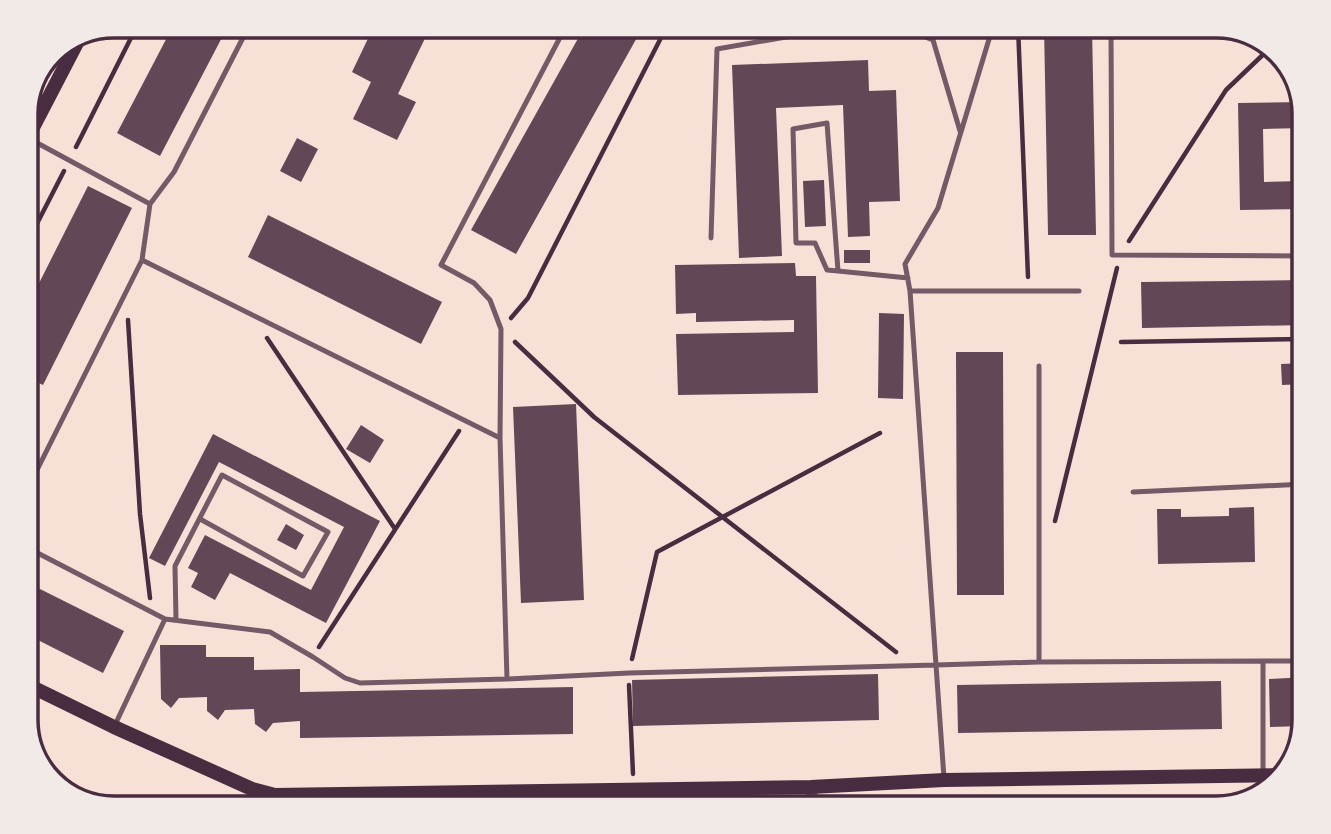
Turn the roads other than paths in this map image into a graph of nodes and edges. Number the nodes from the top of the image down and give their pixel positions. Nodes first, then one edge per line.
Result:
1 (242, 39) edge
2 (559, 39) edge
3 (774, 39) edge
4 (930, 39) edge
5 (989, 39) edge
6 (1111, 39) edge
7 (73, 51) edge
8 (39, 116) edge
9 (961, 133) junction
10 (39, 145) edge
11 (150, 204) junction
12 (711, 238) dead end
13 (1292, 256) edge
14 (142, 260) junction
15 (838, 271) junction
16 (908, 278) junction
17 (910, 291) junction
18 (1079, 291) dead end
19 (1039, 366) dead end
20 (500, 438) junction
21 (39, 466) edge
22 (1292, 485) edge
23 (1133, 492) dead end
24 (200, 519) junction
25 (39, 554) edge
26 (165, 619) junction
27 (176, 620) junction
28 (1292, 660) edge
29 (1263, 661) junction
30 (1039, 662) junction
31 (936, 665) junction
32 (507, 679) junction
33 (39, 690) edge
34 (114, 727) junction
35 (1263, 776) junction
36 (1267, 776) edge
37 (944, 780) junction
38 (811, 787) junction
39 (811, 796) edge

1 - 11 lane
2 - 20 lane
3 - 12 lane
4 - 9 lane
5 - 9 lane
6 - 13 lane
7 - 8 main road
9 - 16 lane
10 - 11 lane
11 - 14 lane
14 - 20 lane
14 - 21 lane
15 - 15 lane
15 - 16 lane
16 - 17 lane
17 - 18 lane
17 - 31 lane
19 - 30 lane
20 - 32 lane
22 - 23 lane
24 - 24 lane
24 - 27 lane
25 - 26 lane
26 - 27 lane
26 - 34 lane
27 - 32 lane
28 - 29 lane
29 - 30 lane
29 - 35 lane
30 - 31 lane
31 - 32 lane
31 - 37 lane
33 - 34 main road
34 - 38 main road
35 - 36 main road
35 - 37 main road
37 - 38 main road
38 - 39 street

